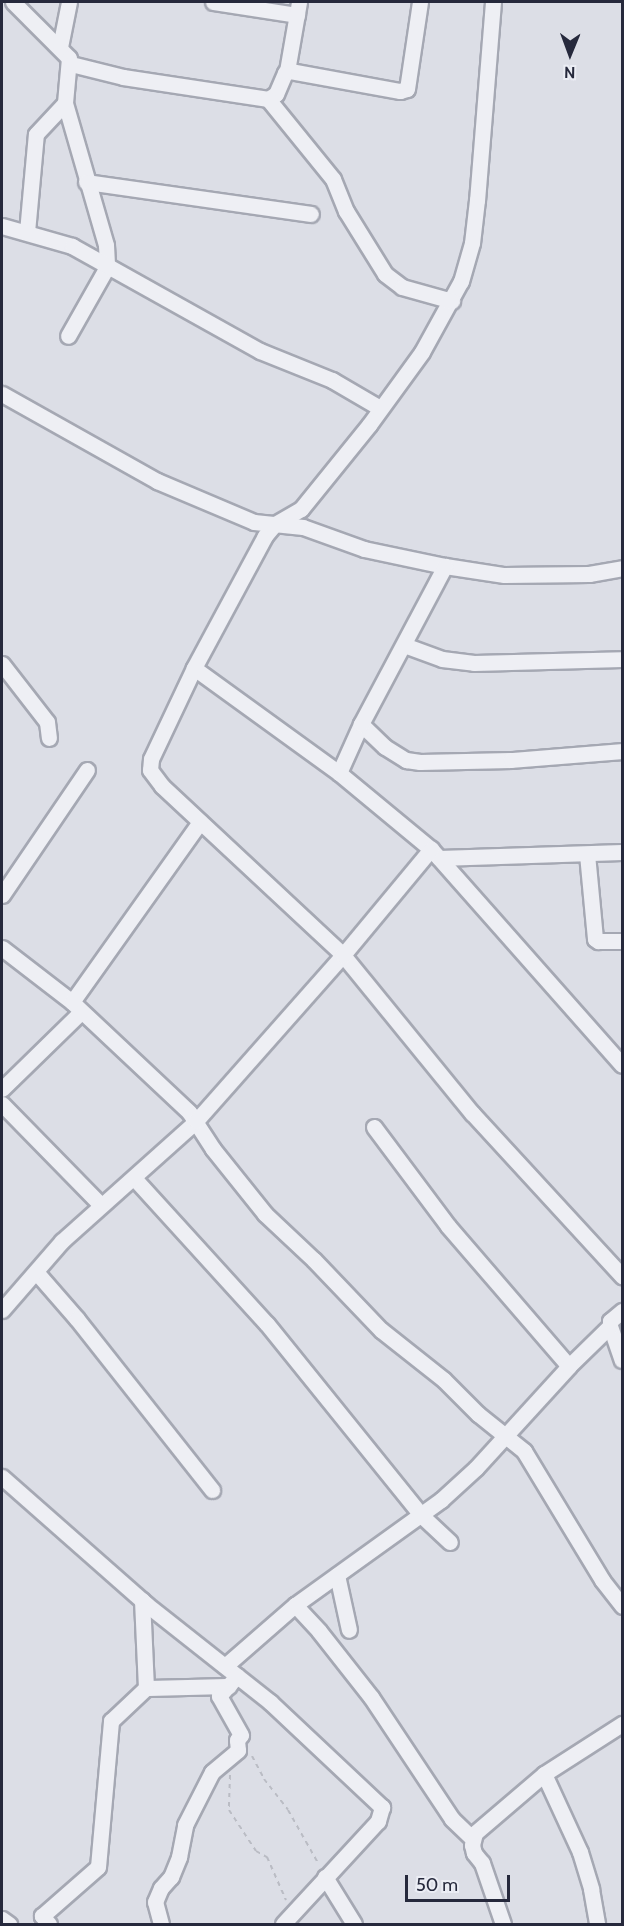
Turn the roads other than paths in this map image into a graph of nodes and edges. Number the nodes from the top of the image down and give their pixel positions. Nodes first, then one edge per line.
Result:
1 (13, 2) edge
2 (69, 2) edge
3 (213, 2) edge
4 (420, 2) edge
5 (493, 2) edge
6 (298, 8) edge
7 (60, 47) junction
8 (70, 64) junction
9 (287, 71) junction
10 (268, 99) junction
11 (65, 103) junction
12 (86, 182) junction
13 (311, 214) dead end
14 (2, 226) edge
15 (27, 232) junction
16 (107, 267) junction
17 (452, 301) junction
18 (68, 336) dead end
19 (2, 394) edge
20 (380, 408) junction
21 (275, 524) junction
22 (445, 566) junction
23 (622, 568) edge
24 (404, 645) junction
25 (622, 659) edge
26 (2, 664) edge
27 (194, 668) junction
28 (361, 724) junction
29 (50, 738) dead end
30 (622, 751) edge
31 (87, 770) dead end
32 (339, 773) junction
33 (200, 822) junction
34 (622, 852) edge
35 (435, 854) junction
36 (587, 854) junction
37 (2, 895) edge
38 (622, 941) edge
39 (2, 948) edge
40 (343, 955) junction
41 (77, 1007) junction
42 (622, 1065) edge
43 (2, 1089) edge
44 (2, 1104) edge
45 (196, 1121) junction
46 (374, 1127) dead end
47 (134, 1178) junction
48 (100, 1205) junction
49 (37, 1273) junction
50 (622, 1276) edge
51 (2, 1310) edge
52 (622, 1311) edge
53 (610, 1326) junction
54 (622, 1360) edge
55 (569, 1366) junction
56 (507, 1435) junction
57 (2, 1477) edge
58 (212, 1490) dead end
59 (422, 1516) junction
60 (450, 1542) dead end
61 (337, 1575) junction
62 (142, 1600) junction
63 (295, 1605) junction
64 (622, 1606) edge
65 (349, 1630) dead end
66 (225, 1666) junction
67 (233, 1681) junction
68 (146, 1688) junction
69 (622, 1724) edge
70 (544, 1774) junction
71 (472, 1838) junction
72 (325, 1877) junction
73 (2, 1919) edge
74 (287, 1919) edge
75 (156, 1923) edge
76 (9, 1924) edge
77 (49, 1924) edge
78 (354, 1924) edge
79 (503, 1924) edge
80 (597, 1924) edge

1 - 7 street
2 - 7 street
3 - 6 street
4 - 9 street
5 - 17 street
6 - 9 street
7 - 8 street
8 - 10 street
8 - 11 street
9 - 10 street
10 - 17 street
11 - 12 street
11 - 15 street
12 - 13 street
12 - 16 street
14 - 15 street
15 - 16 street
16 - 18 street
16 - 20 street
17 - 20 street
19 - 21 street
20 - 21 street
21 - 22 street
21 - 27 street
22 - 23 street
22 - 24 street
24 - 25 street
24 - 28 street
26 - 29 street
27 - 32 street
27 - 33 street
28 - 30 street
28 - 32 street
31 - 37 street
32 - 35 street
33 - 40 street
33 - 41 street
34 - 36 street
35 - 36 street
35 - 40 street
35 - 42 street
36 - 38 street
39 - 41 street
40 - 45 street
40 - 50 street
41 - 43 street
41 - 45 street
44 - 48 street
45 - 47 street
45 - 56 street
46 - 55 street
47 - 48 street
47 - 59 street
48 - 49 street
49 - 51 street
49 - 58 street
52 - 53 street
53 - 54 street
53 - 55 street
55 - 56 street
56 - 59 street
56 - 64 street
57 - 62 street
59 - 60 street
59 - 61 street
61 - 63 street
61 - 65 street
62 - 66 street
62 - 68 street
63 - 66 street
63 - 71 street
66 - 67 street
67 - 68 street
67 - 72 street
67 - 75 street
68 - 77 street
69 - 70 street
70 - 71 street
70 - 80 street
71 - 79 street
72 - 74 street
72 - 78 street
73 - 76 street

